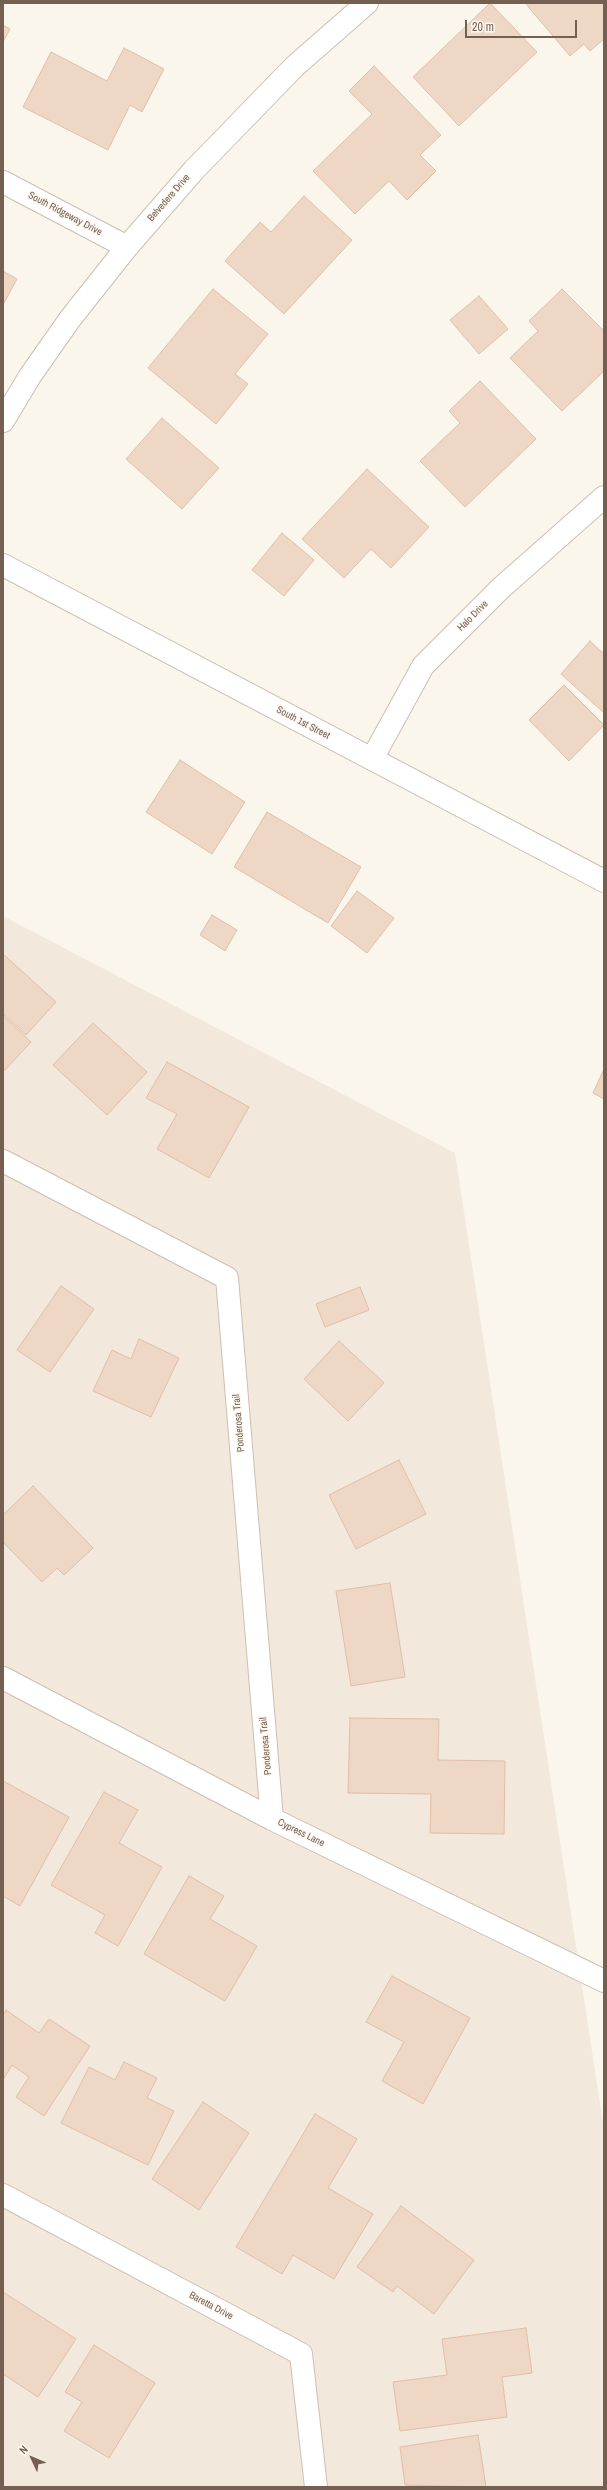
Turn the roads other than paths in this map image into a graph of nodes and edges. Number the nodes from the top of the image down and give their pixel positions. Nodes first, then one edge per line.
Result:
1 (367, 3) edge
2 (3, 182) edge
3 (127, 247) junction
4 (3, 421) edge
5 (604, 497) edge
6 (3, 565) edge
7 (372, 759) junction
8 (604, 881) edge
9 (3, 1161) edge
10 (3, 1678) edge
11 (272, 1819) junction
12 (604, 1981) edge
13 (3, 2195) edge
14 (316, 2487) edge

1 - 3 street, Belvedere Drive
2 - 3 street, South Ridgeway Drive
3 - 4 street, Belvedere Drive
5 - 7 street, Halo Drive
6 - 7 street, South 1st Street
7 - 8 street, South 1st Street
9 - 11 street, Ponderosa Trail
10 - 11 street, Cypress Lane
11 - 12 street, Cypress Lane
13 - 14 street, Baretta Drive

